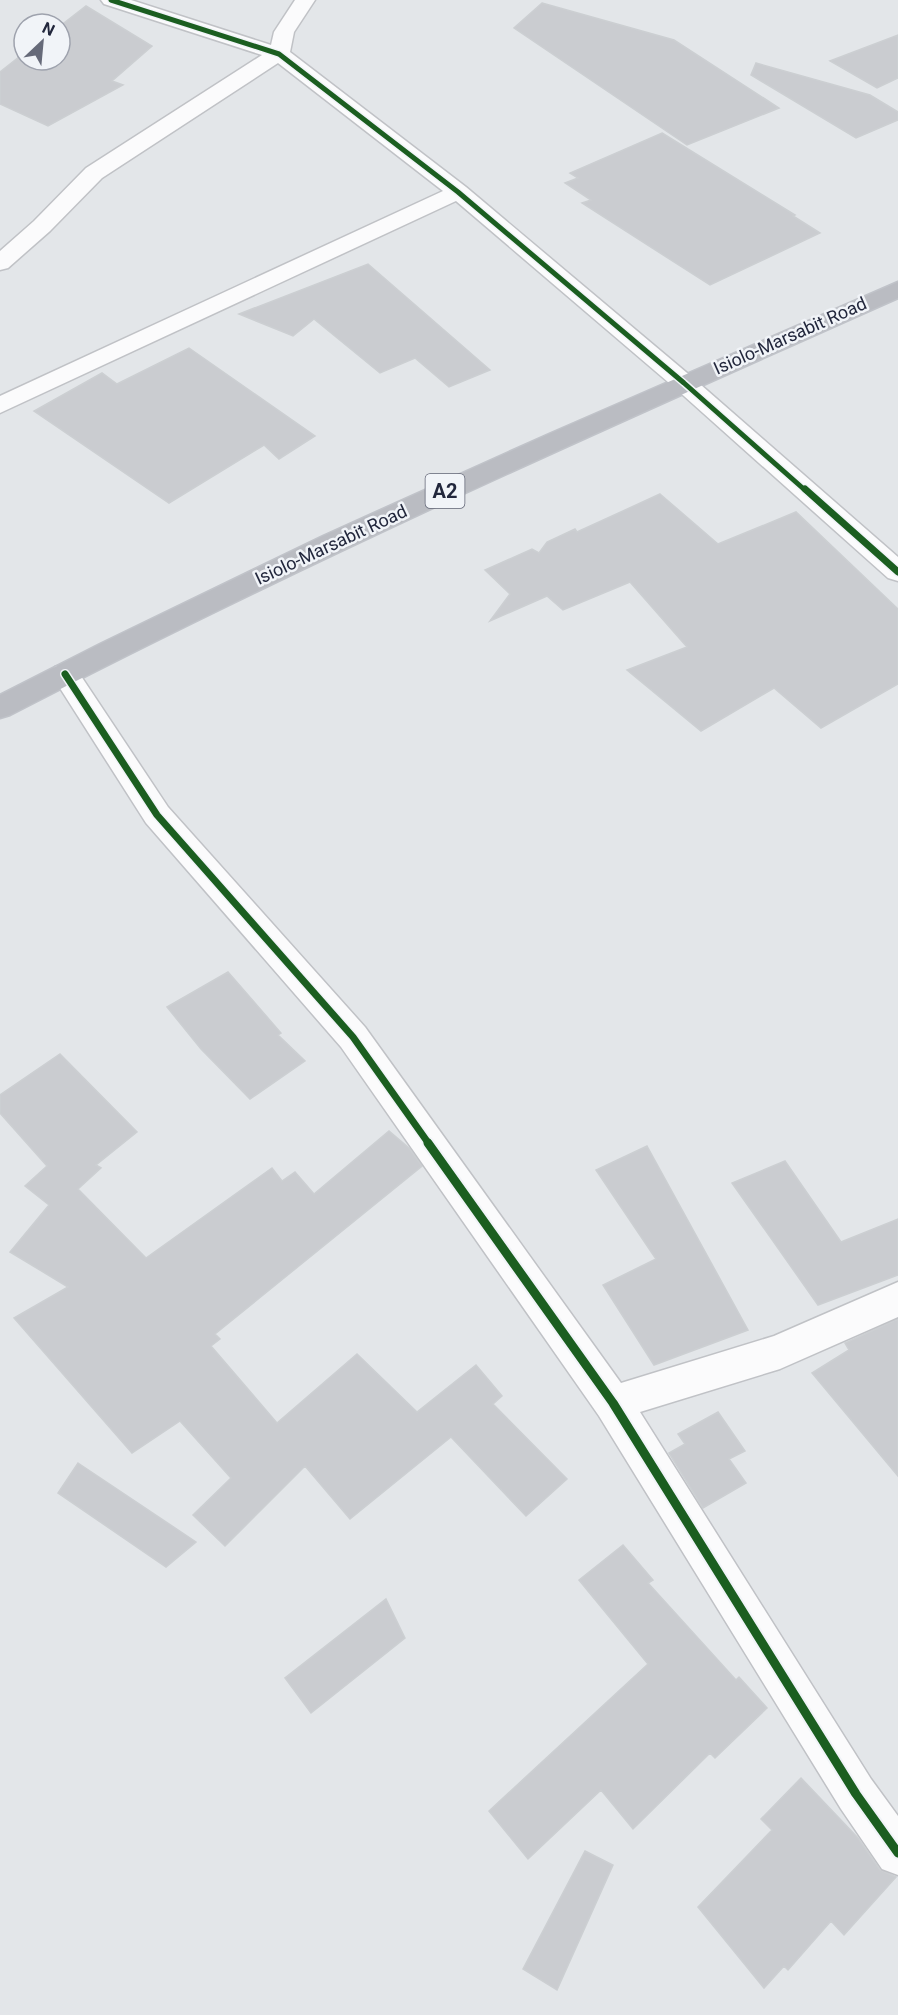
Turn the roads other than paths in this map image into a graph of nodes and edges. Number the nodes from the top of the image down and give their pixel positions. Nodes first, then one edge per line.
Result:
1 (111, 0) edge
2 (305, 0) edge
3 (279, 54) junction
4 (458, 192) junction
5 (0, 237) edge
6 (23, 244) junction
7 (0, 263) edge
8 (898, 289) edge
9 (684, 383) junction
10 (0, 405) edge
11 (898, 572) edge
12 (65, 674) junction
13 (0, 708) edge
14 (898, 1299) edge
15 (613, 1403) junction
16 (898, 1853) edge

1 - 3 street
2 - 3 street
3 - 4 street
3 - 6 street
4 - 9 street
4 - 10 street
5 - 6 street
6 - 7 street
8 - 9 highway, Isiolo-Marsabit Road / A2
9 - 11 street
9 - 12 highway, Isiolo-Marsabit Road / A2
12 - 13 highway, Isiolo-Marsabit Road / A2
12 - 15 street
14 - 15 street
15 - 16 street

